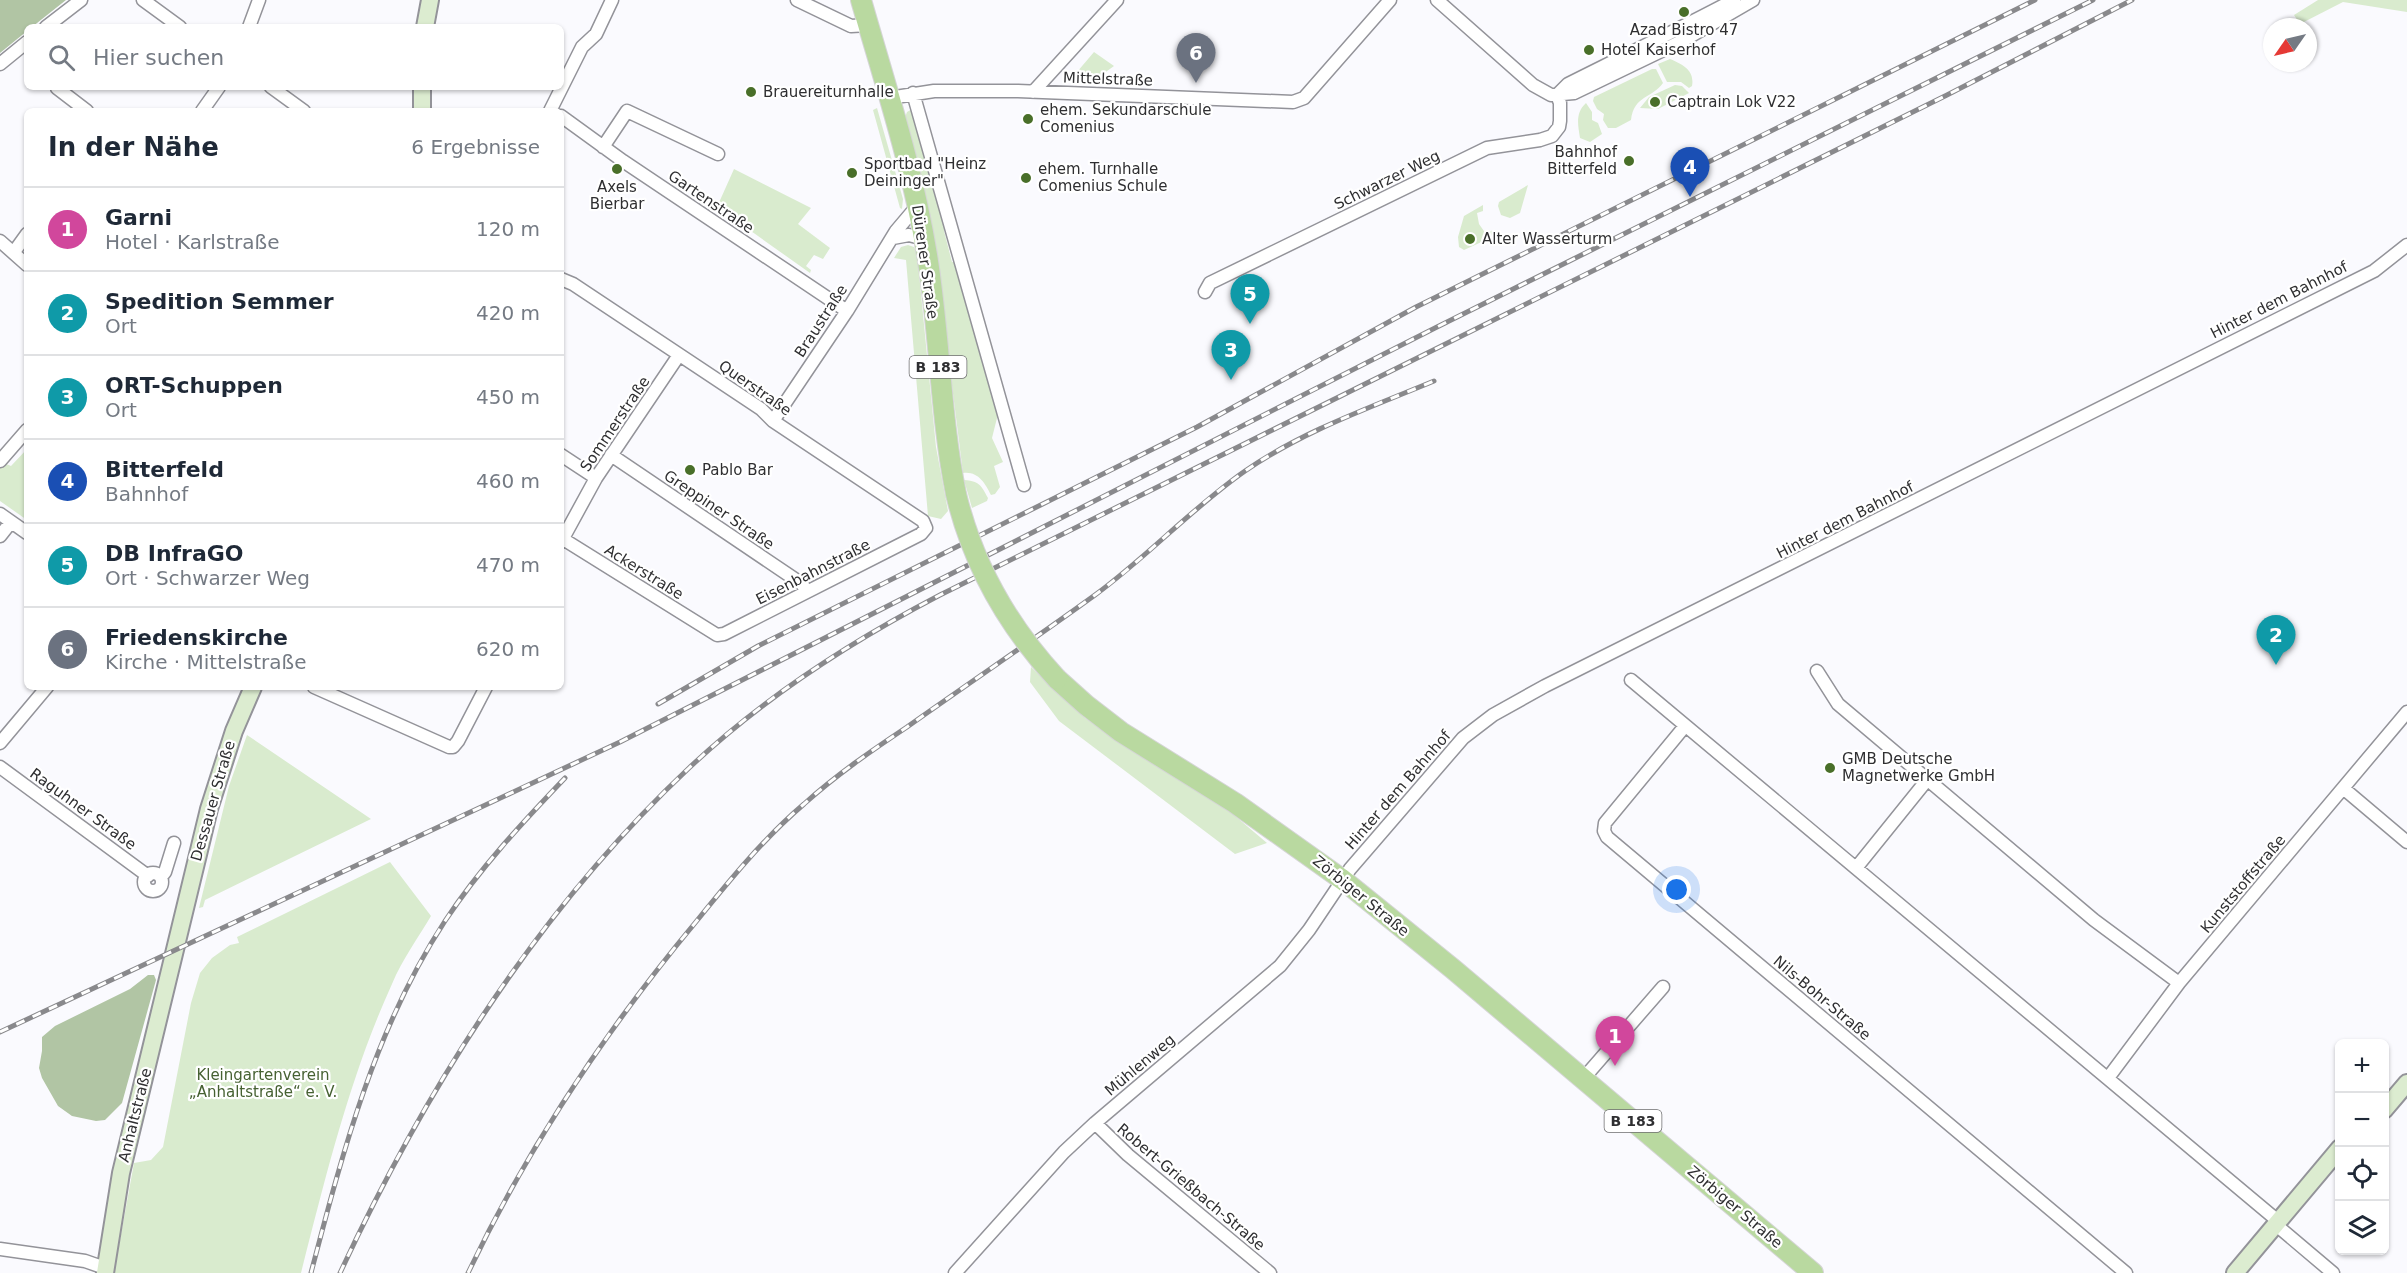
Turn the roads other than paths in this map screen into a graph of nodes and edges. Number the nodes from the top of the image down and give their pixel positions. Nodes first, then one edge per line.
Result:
1 (81, 0) edge
2 (143, 0) edge
3 (259, 0) edge
4 (430, 0) edge
5 (612, 0) edge
6 (797, 0) edge
7 (861, 0) edge
8 (1117, 0) edge
9 (1390, 0) edge
10 (1437, 0) edge
11 (1734, 0) edge
12 (1754, 0) edge
13 (50, 24) edge
14 (176, 24) edge
15 (250, 24) edge
16 (426, 24) edge
17 (868, 25) junction
18 (24, 44) edge
19 (0, 64) edge
20 (564, 89) edge
21 (60, 90) edge
22 (217, 90) edge
23 (275, 90) edge
24 (422, 90) edge
25 (563, 90) edge
26 (1033, 92) junction
27 (913, 93) junction
28 (1557, 94) junction
29 (889, 98) junction
30 (83, 108) edge
31 (204, 108) edge
32 (300, 108) edge
33 (422, 108) edge
34 (556, 108) edge
35 (564, 119) edge
36 (603, 147) junction
37 (718, 154) dead end
38 (918, 205) junction
39 (24, 238) edge
40 (894, 238) junction
41 (924, 239) junction
42 (0, 241) edge
43 (2407, 245) edge
44 (14, 252) junction
45 (24, 262) edge
46 (564, 280) edge
47 (1205, 292) dead end
48 (847, 310) junction
49 (680, 355) junction
50 (773, 421) junction
51 (24, 433) edge
52 (611, 455) junction
53 (564, 457) edge
54 (0, 461) edge
55 (596, 478) junction
56 (1024, 485) dead end
57 (956, 494) joint
58 (0, 514) edge
59 (11, 522) junction
60 (926, 528) joint
61 (24, 531) edge
62 (0, 536) edge
63 (564, 537) edge
64 (564, 542) edge
65 (807, 592) junction
66 (710, 631) joint
67 (1817, 671) dead end
68 (1631, 680) dead end
69 (44, 690) edge
70 (252, 690) edge
71 (321, 690) edge
72 (484, 690) edge
73 (2407, 712) edge
74 (1685, 726) junction
75 (0, 743) edge
76 (0, 767) edge
77 (1927, 780) junction
78 (2343, 788) junction
79 (2407, 842) edge
80 (174, 843) dead end
81 (1856, 868) junction
82 (1343, 880) junction
83 (172, 958) joint
84 (2179, 983) junction
85 (1663, 987) dead end
86 (2407, 1068) edge
87 (2108, 1078) junction
88 (1583, 1079) junction
89 (2407, 1083) edge
90 (2387, 1093) edge
91 (2389, 1105) edge
92 (1095, 1123) junction
93 (2335, 1154) edge
94 (2335, 1169) edge
95 (2279, 1226) junction
96 (0, 1249) edge
97 (105, 1270) edge
98 (955, 1273) edge
99 (1269, 1273) edge
100 (1813, 1273) edge
101 (2126, 1273) edge
102 (2235, 1273) edge
103 (2248, 1273) edge
104 (2332, 1273) edge

1 - 13 street
2 - 14 street
3 - 15 street
4 - 16 street
5 - 20 street
6 - 17 street
7 - 17 main road, Dürener Straße / B 183
8 - 26 street
9 - 26 street, Mittelstraße
10 - 28 street
11 - 28 street
12 - 28 street
17 - 29 main road, Dürener Straße / B 183
18 - 19 street
21 - 30 street
22 - 31 street
23 - 32 street
24 - 33 street
25 - 34 street
26 - 27 street, Mittelstraße
27 - 29 street, Mittelstraße
27 - 56 street, Dürener Straße
28 - 47 street, Schwarzer Weg
29 - 38 main road, Dürener Straße / B 183
35 - 36 street, Gartenstraße
36 - 37 street
36 - 48 street, Gartenstraße
38 - 40 street, Braustraße
38 - 41 main road, Dürener Straße / B 183
39 - 44 street
40 - 41 street
40 - 48 street, Braustraße
41 - 57 main road, Dürener Straße / B 183
42 - 44 street
43 - 82 street, Hinter dem Bahnhof
44 - 45 street
46 - 49 street, Querstraße
48 - 50 street, Braustraße
49 - 50 street, Querstraße
49 - 52 street, Sommerstraße
50 - 60 street, Querstraße
51 - 54 street
52 - 55 street, Sommerstraße
52 - 65 street, Greppiner Straße
53 - 55 street
55 - 63 street, Sommerstraße
57 - 82 main road, Zörbiger Straße / B 183, bridge
58 - 59 street
59 - 61 street
59 - 62 street
60 - 65 street, Eisenbahnstraße
64 - 66 street, Ackerstraße
65 - 66 street, Eisenbahnstraße
67 - 77 street
68 - 74 street
69 - 75 street
70 - 83 street, Dessauer Straße
71 - 72 street
73 - 78 street, Kunststoffstraße
74 - 81 street
74 - 101 street, Nils-Bohr-Straße
76 - 80 street, Raguhner Straße
77 - 81 street
77 - 84 street
78 - 79 street
78 - 84 street, Kunststoffstraße
81 - 87 street
82 - 88 main road, Zörbiger Straße / B 183
82 - 92 street, Mühlenweg
83 - 97 street, Anhaltstraße
84 - 87 street, Kunststoffstraße
85 - 88 street
86 - 90 street
87 - 95 street
88 - 100 main road, Zörbiger Straße / B 183
89 - 91 street
92 - 98 street, Mühlenweg
92 - 99 street, Robert-Grießbach-Straße
93 - 95 street
94 - 95 street
95 - 102 street
95 - 103 street
95 - 104 street
96 - 97 street

